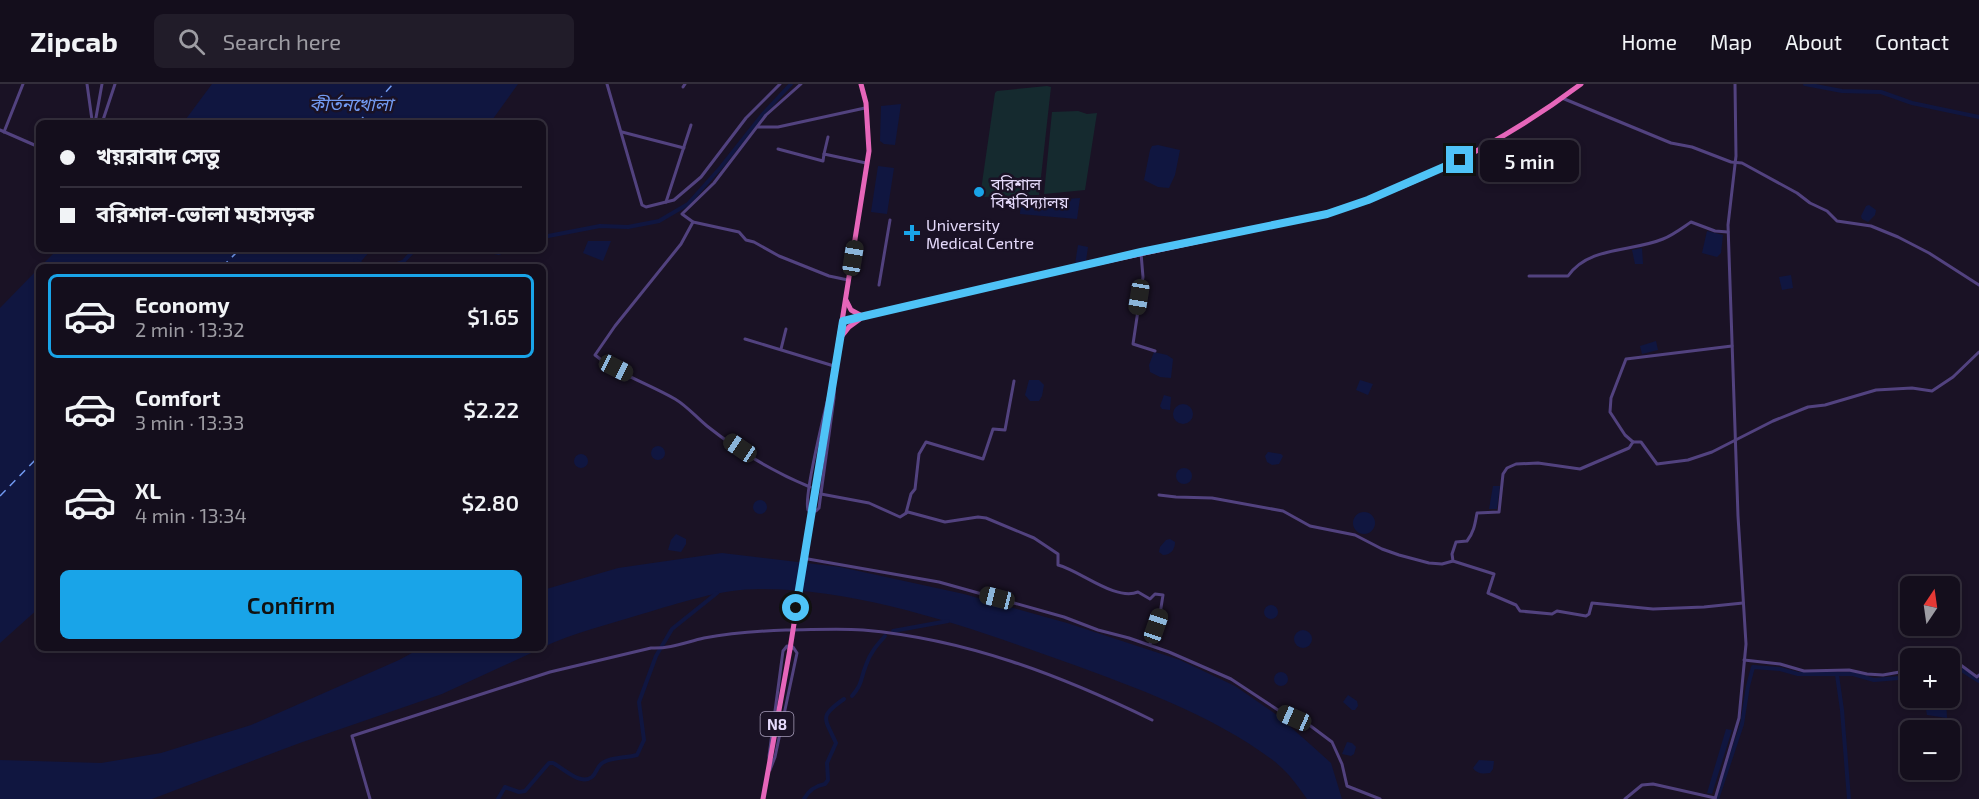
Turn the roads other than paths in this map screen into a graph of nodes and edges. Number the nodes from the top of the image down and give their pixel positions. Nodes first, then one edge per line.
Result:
1 (22, 84) edge
2 (87, 84) edge
3 (102, 84) edge
4 (115, 84) edge
5 (607, 84) edge
6 (780, 84) edge
7 (801, 84) edge
8 (1581, 84) edge
9 (1735, 84) edge
10 (861, 85) edge
11 (1562, 98) junction
12 (867, 108) junction
13 (92, 120) edge
14 (96, 120) edge
15 (103, 120) edge
16 (691, 125) dead end
17 (758, 126) junction
18 (2, 131) edge
19 (622, 132) junction
20 (828, 137) dead end
21 (36, 146) edge
22 (684, 148) junction
23 (778, 149) dead end
24 (824, 154) junction
25 (1735, 162) junction
26 (868, 163) junction
27 (666, 202) junction
28 (890, 220) dead end
29 (693, 222) junction
30 (1728, 232) junction
31 (1141, 252) junction
32 (1529, 276) dead end
33 (850, 281) junction
34 (879, 285) dead end
35 (1979, 285) edge
36 (846, 300) junction
37 (864, 316) junction
38 (843, 321) junction
39 (786, 329) dead end
40 (841, 338) junction
41 (745, 339) dead end
42 (1732, 346) junction
43 (781, 349) junction
44 (1155, 351) dead end
45 (1979, 352) edge
46 (835, 370) junction
47 (1014, 381) dead end
48 (1736, 439) junction
49 (1633, 442) junction
50 (810, 487) junction
51 (821, 494) junction
52 (1159, 495) dead end
53 (906, 513) junction
54 (808, 558) dead end
55 (1453, 561) junction
56 (1743, 603) junction
57 (1150, 644) junction
58 (1744, 660) junction
59 (1960, 664) edge
60 (1900, 672) edge
61 (1979, 675) edge
62 (1152, 720) dead end
63 (770, 770) junction
64 (370, 799) edge
65 (763, 799) edge
66 (1380, 799) edge
67 (1625, 799) edge
68 (1715, 799) edge

1 - 18 street
2 - 13 street
3 - 14 street
4 - 15 street
5 - 19 street
6 - 27 street
7 - 17 street
8 - 11 highway
9 - 25 street
10 - 12 highway, N8
11 - 25 street
11 - 31 highway
12 - 17 street
12 - 26 highway, N8
16 - 22 street
17 - 29 street
18 - 21 street
19 - 22 street
19 - 27 street
20 - 24 street
22 - 27 street
23 - 24 street
24 - 26 street
25 - 30 street
25 - 35 street
26 - 33 highway, N8
28 - 34 street
29 - 33 street
29 - 50 street
30 - 32 street
30 - 42 street
31 - 37 highway
31 - 44 street
33 - 36 highway, N8
36 - 37 highway
36 - 38 highway, N8
37 - 38 highway
37 - 40 highway
38 - 40 highway, N8
39 - 43 street
40 - 46 highway, N8
41 - 43 street
42 - 48 street
42 - 49 street
43 - 46 street
45 - 48 street
46 - 50 street
46 - 51 street
46 - 63 highway, N8, bridge
47 - 53 street
48 - 49 street
48 - 56 street
49 - 55 street
50 - 51 street
51 - 53 street
52 - 55 street
53 - 57 street
54 - 57 street
55 - 56 street
56 - 58 street
57 - 66 street
58 - 60 street
58 - 68 street
59 - 61 street
62 - 64 street
63 - 63 street
63 - 65 highway, N8
67 - 68 street

